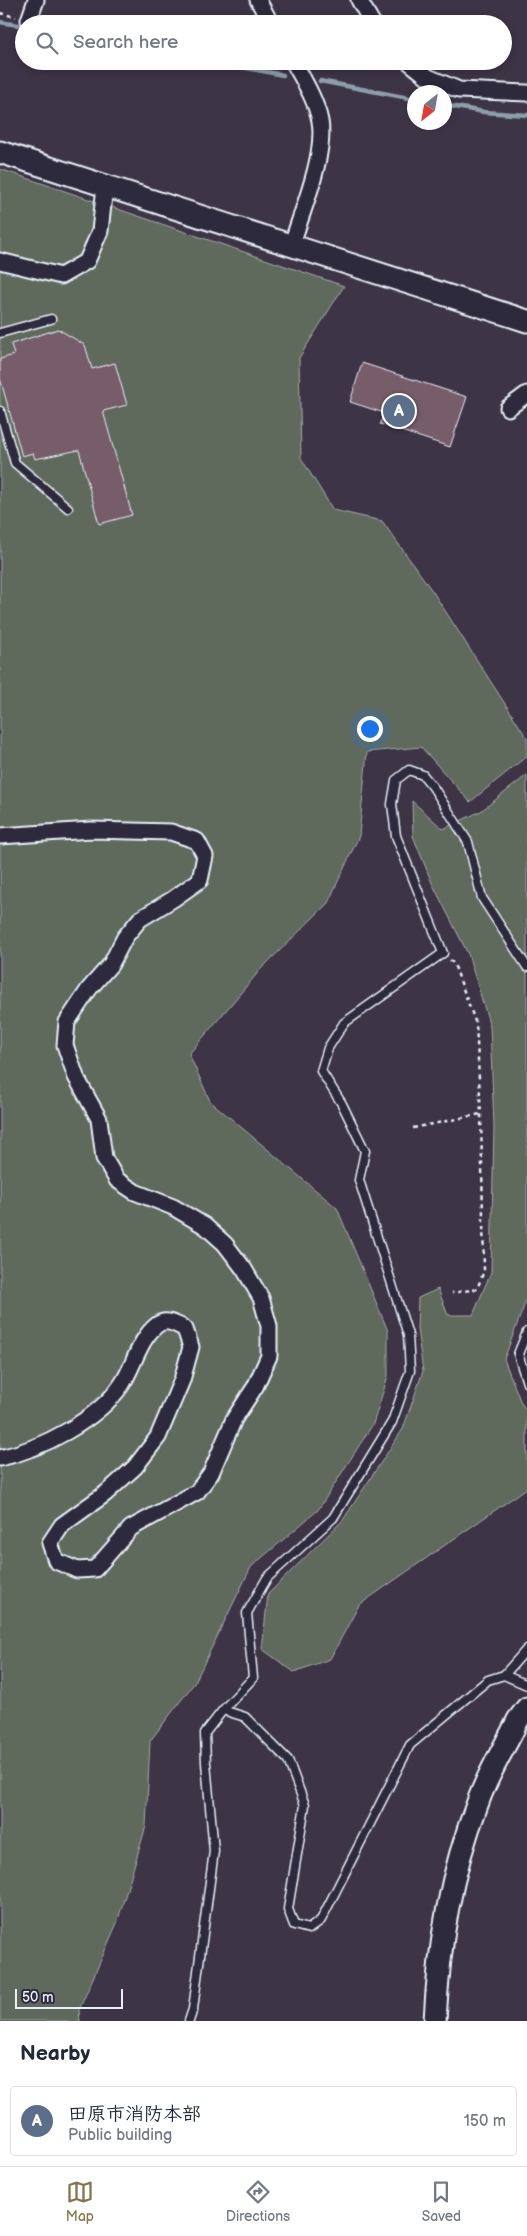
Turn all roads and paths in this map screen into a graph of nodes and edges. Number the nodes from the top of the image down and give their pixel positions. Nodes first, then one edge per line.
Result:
1 (36, 0) edge
2 (258, 0) edge
3 (358, 0) edge
4 (30, 15) edge
5 (266, 15) edge
6 (367, 15) edge
7 (298, 70) edge
8 (419, 70) edge
9 (527, 93) edge
10 (0, 152) edge
11 (105, 187) junction
12 (292, 244) junction
13 (0, 261) edge
14 (51, 319) dead end
15 (527, 321) edge
16 (0, 333) edge
17 (527, 394) edge
18 (508, 408) dead end
19 (0, 411) edge
20 (68, 508) dead end
21 (0, 836) edge
22 (443, 953) junction
23 (527, 967) edge
24 (481, 1114) junction
25 (413, 1128) dead end
26 (452, 1293) dead end
27 (527, 1332) edge
28 (527, 1383) edge
29 (0, 1458) edge
30 (527, 1649) edge
31 (504, 1675) junction
32 (527, 1685) edge
33 (527, 1708) edge
34 (223, 1710) junction
35 (190, 2021) edge
36 (435, 2021) edge

1 - 4 street
2 - 5 street
3 - 6 street
7 - 12 street
8 - 9 street
10 - 11 street
11 - 12 street
11 - 13 street
12 - 15 street
14 - 16 lane
17 - 18 street
19 - 20 lane
21 - 29 street
22 - 23 lane
22 - 24 path
22 - 34 lane
24 - 25 path
24 - 26 path
27 - 28 lane
30 - 31 lane
31 - 32 lane
31 - 34 lane
33 - 36 street
34 - 35 lane

